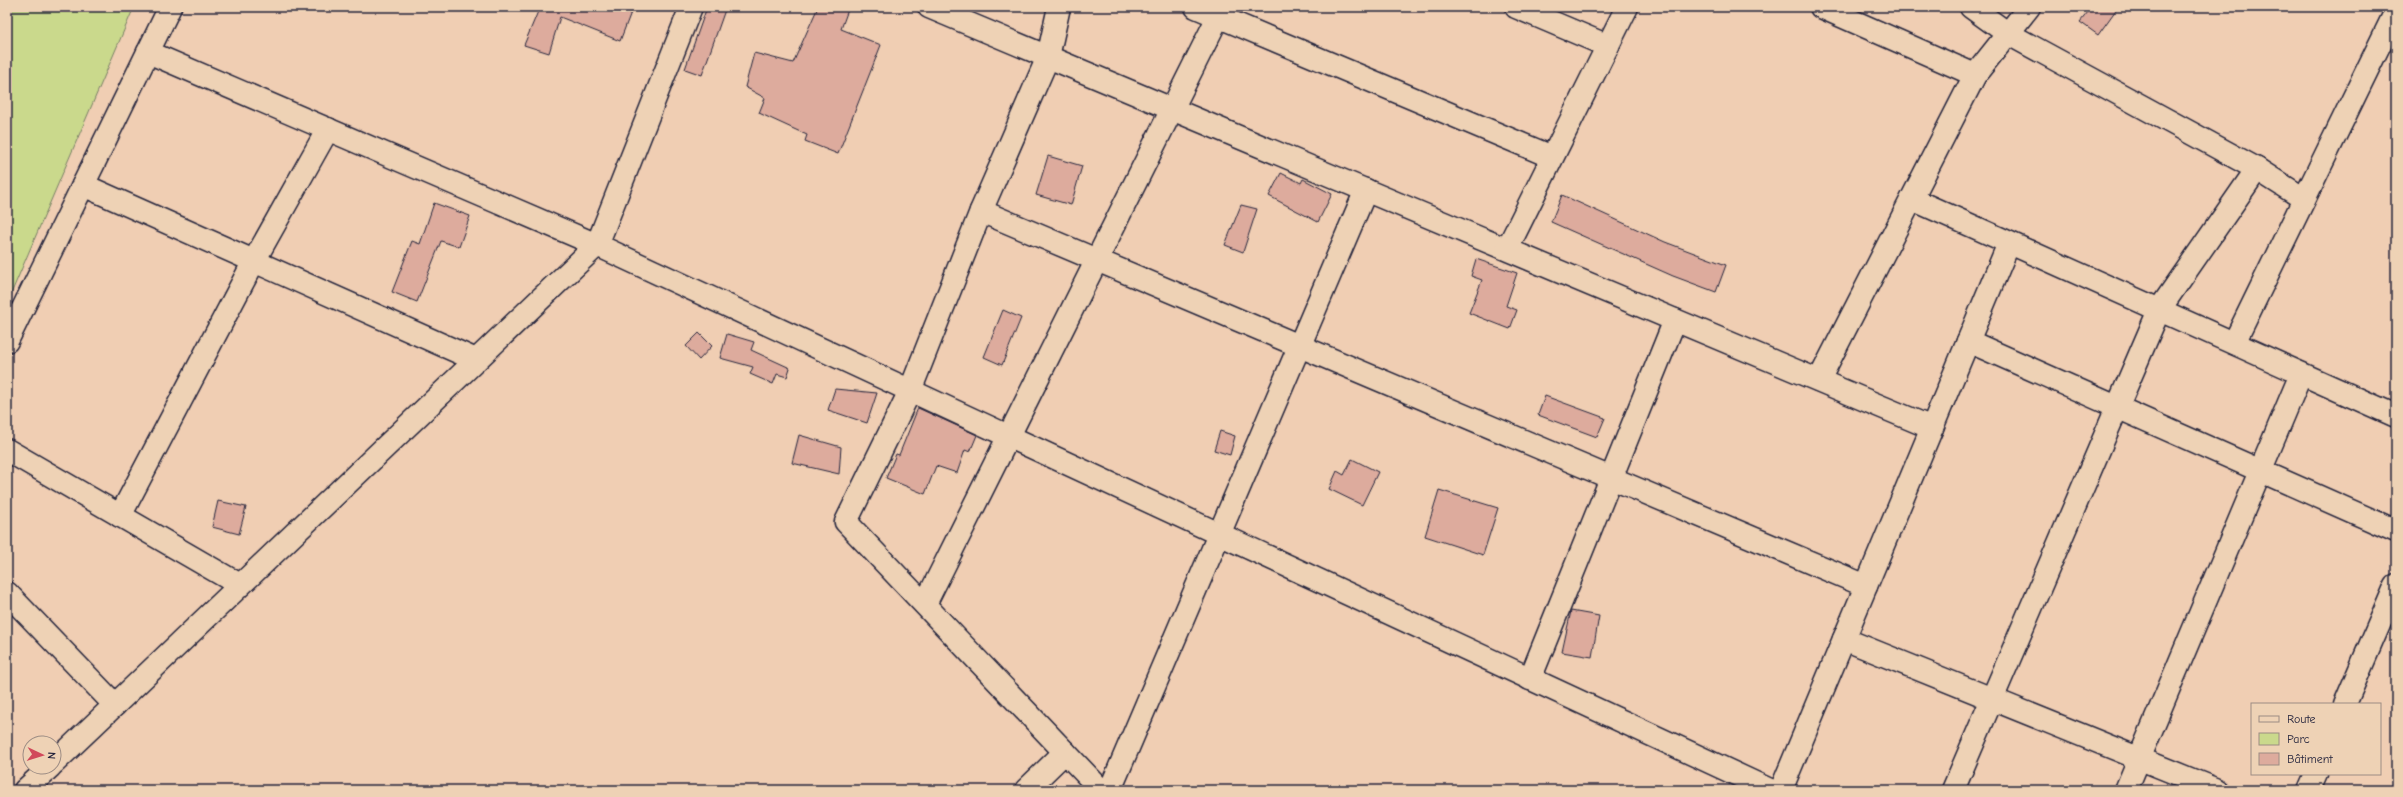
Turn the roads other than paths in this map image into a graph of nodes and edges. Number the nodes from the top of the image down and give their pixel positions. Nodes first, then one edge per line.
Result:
1 (170, 7) edge
2 (691, 7) edge
3 (928, 7) edge
4 (1059, 7) edge
5 (1196, 7) edge
6 (1516, 7) edge
7 (1627, 7) edge
8 (1821, 7) edge
9 (1971, 7) edge
10 (2029, 7) edge
11 (2396, 11) edge
12 (1221, 12) edge
13 (2007, 33) junction
14 (1608, 46) junction
15 (148, 52) junction
16 (1048, 57) junction
17 (1975, 75) junction
18 (1172, 109) junction
19 (328, 129) junction
20 (1552, 157) junction
21 (2257, 170) junction
22 (83, 185) junction
23 (1366, 190) junction
24 (2304, 199) junction
25 (1912, 200) junction
26 (981, 211) junction
27 (2009, 243) junction
28 (597, 245) junction
29 (1506, 249) junction
30 (254, 261) junction
31 (1096, 261) junction
32 (2159, 310) junction
33 (1675, 320) junction
34 (1968, 340) junction
35 (7, 341) edge
36 (2234, 344) junction
37 (1299, 346) junction
38 (476, 360) junction
39 (2301, 374) junction
40 (1819, 380) junction
41 (910, 391) junction
42 (2117, 407) junction
43 (2396, 416) edge
44 (1932, 428) junction
45 (1009, 437) junction
46 (7, 450) edge
47 (2260, 470) junction
48 (1612, 478) junction
49 (120, 516) junction
50 (2396, 531) edge
51 (1219, 534) junction
52 (240, 585) junction
53 (2396, 585) edge
54 (1866, 586) junction
55 (7, 593) edge
56 (925, 604) junction
57 (1844, 639) junction
58 (1530, 679) junction
59 (1992, 699) junction
60 (2346, 703) edge
61 (115, 705) junction
62 (1065, 752) junction
63 (62, 755) edge
64 (2139, 758) junction
65 (42, 775) edge
66 (2316, 775) edge
67 (26, 790) edge
68 (1026, 790) edge
69 (1101, 790) edge
70 (1110, 790) edge
71 (1770, 790) edge
72 (1781, 790) edge
73 (1952, 790) edge
74 (2126, 790) edge
75 (2217, 790) edge
76 (2309, 790) edge

1 - 15 street
2 - 28 street
3 - 16 street
4 - 16 street
5 - 12 street
6 - 14 street
7 - 14 street
8 - 17 street
9 - 13 street
10 - 13 street
11 - 24 street
12 - 18 street
12 - 20 street
13 - 17 street
13 - 21 street
14 - 20 street
15 - 19 street
15 - 22 street
16 - 18 street
16 - 26 street
17 - 25 street
18 - 23 street
18 - 31 street
19 - 28 street
19 - 30 street
20 - 29 street
21 - 24 street
21 - 32 street
22 - 30 street
22 - 35 street
23 - 29 street
23 - 37 street
24 - 36 street
25 - 27 street
25 - 40 street
26 - 31 street
26 - 41 street
27 - 32 street
27 - 34 street
28 - 38 street
28 - 41 street
29 - 33 street
30 - 38 street
30 - 49 street
31 - 37 street
31 - 45 street
32 - 36 street
32 - 42 street
33 - 40 street
33 - 48 street
34 - 42 street
34 - 44 street
36 - 39 street
37 - 48 street
37 - 51 street
38 - 52 street
39 - 43 street
39 - 47 street
40 - 44 street
41 - 45 street
41 - 56 street
42 - 47 street
42 - 59 street
44 - 54 street
45 - 51 street
45 - 56 street
46 - 49 street
47 - 50 street
47 - 64 street
48 - 54 street
48 - 58 street
49 - 52 street
51 - 58 street
51 - 70 street
52 - 61 street
53 - 60 street
54 - 57 street
55 - 61 street
56 - 62 street
57 - 59 street
57 - 72 street
58 - 71 street
59 - 64 street
59 - 73 street
61 - 63 street
62 - 68 street
62 - 69 street
64 - 74 street
64 - 75 street
65 - 67 street
66 - 76 street

